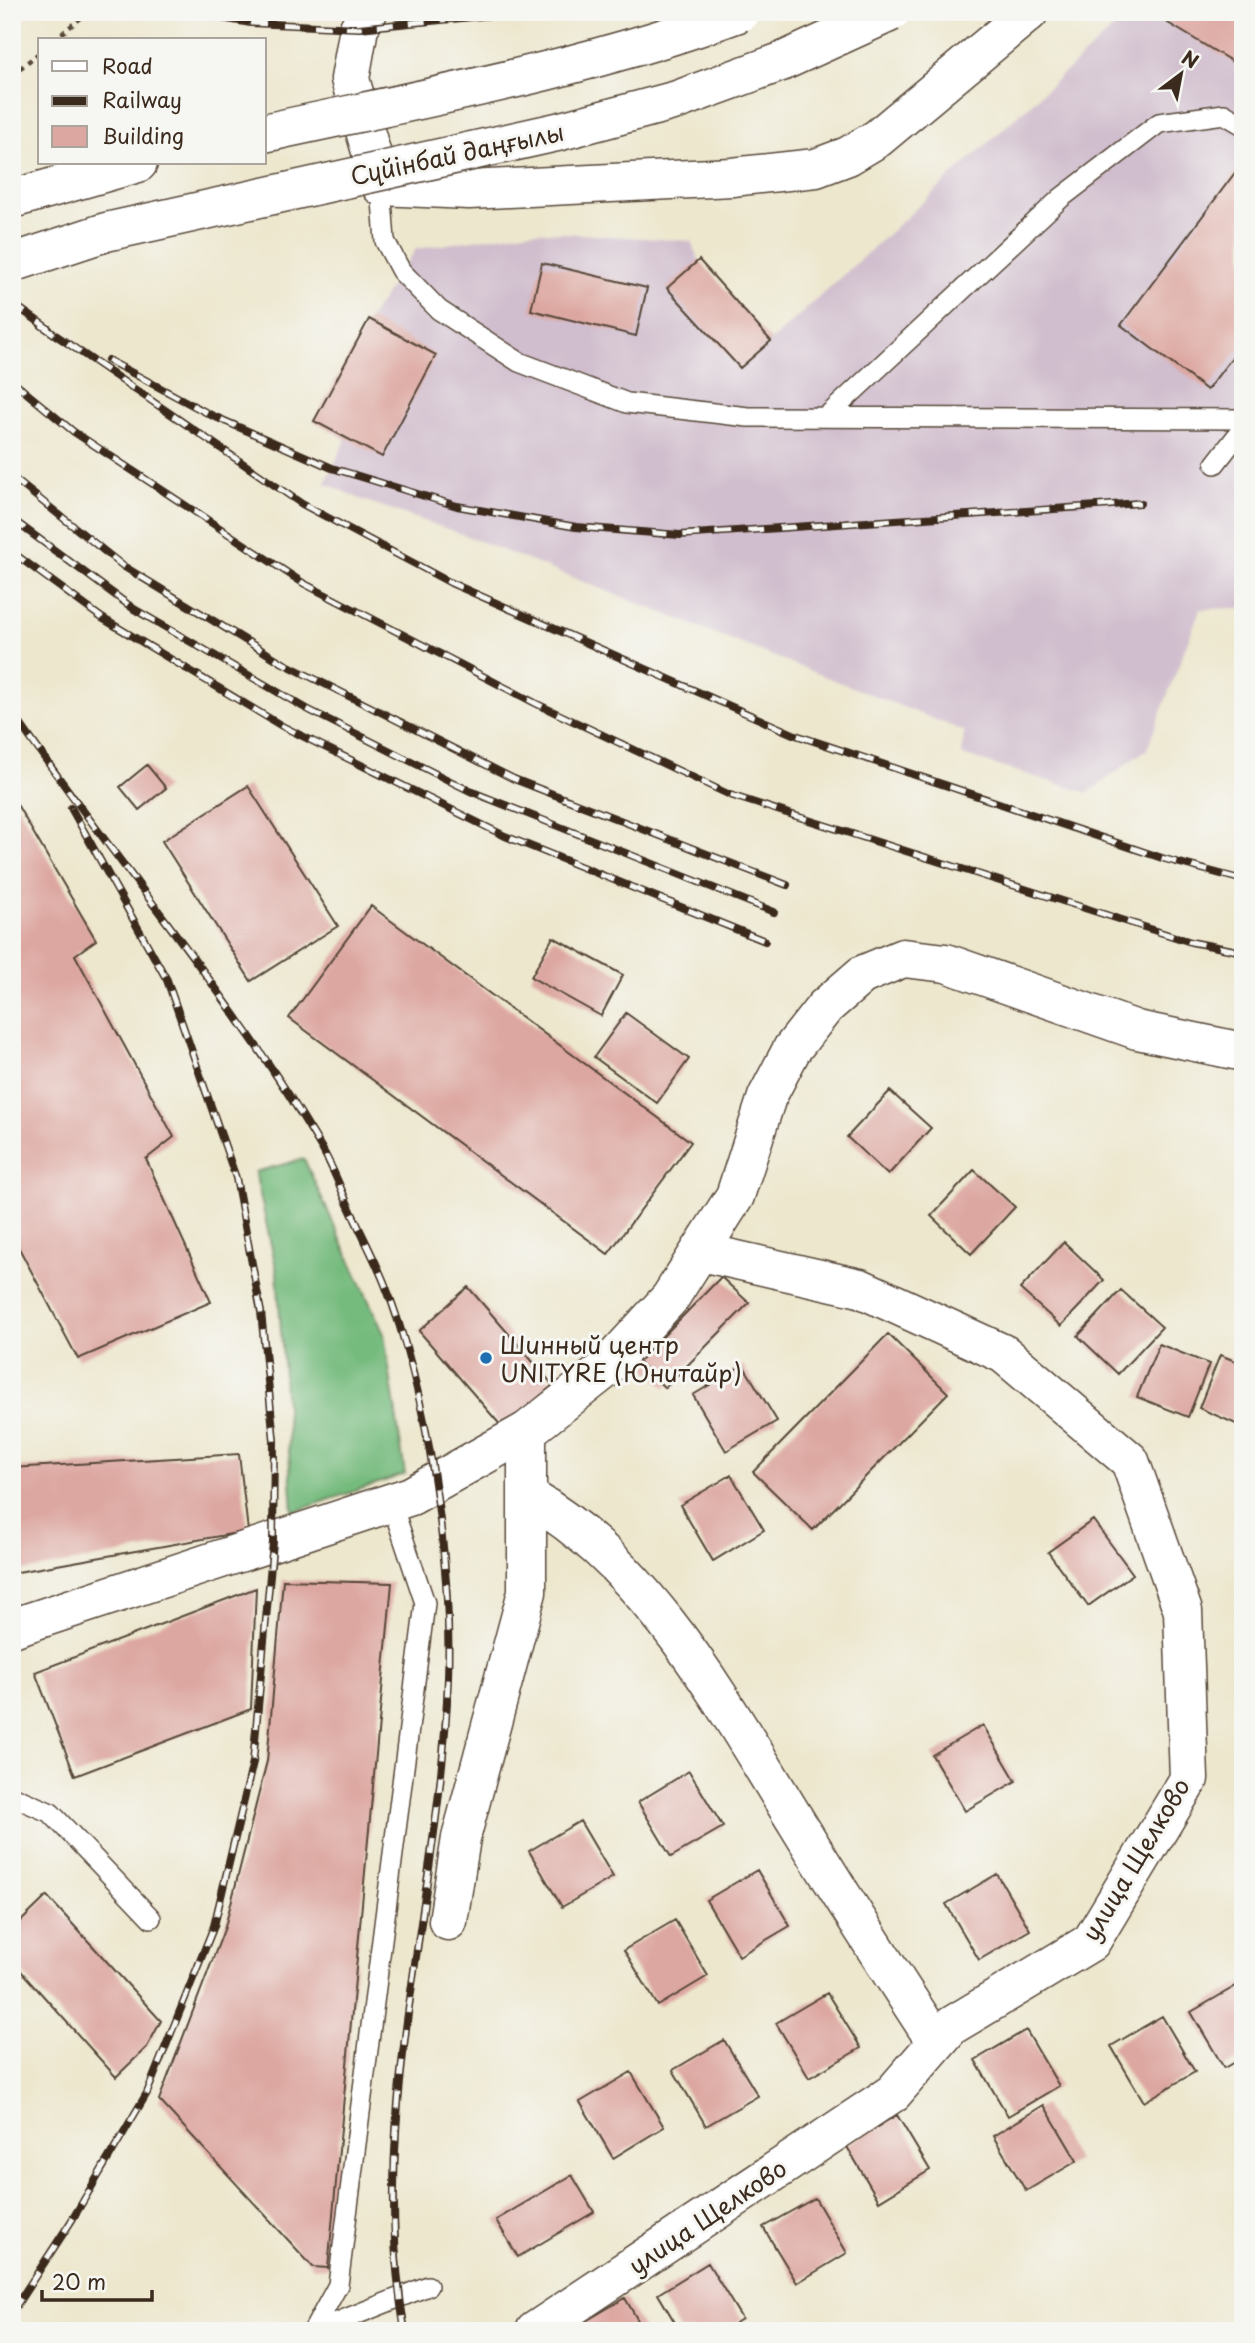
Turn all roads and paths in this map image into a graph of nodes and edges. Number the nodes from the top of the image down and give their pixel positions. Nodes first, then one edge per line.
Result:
1 (88, 12) edge
2 (368, 12) edge
3 (741, 12) edge
4 (891, 12) edge
5 (1029, 12) edge
6 (56, 38) edge
7 (38, 54) edge
8 (12, 75) edge
9 (1243, 125) edge
10 (266, 133) edge
11 (134, 164) edge
12 (381, 186) junction
13 (12, 199) edge
14 (12, 263) edge
15 (826, 417) junction
16 (1243, 419) edge
17 (1243, 428) edge
18 (1215, 464) dead end
19 (1243, 1052) edge
20 (701, 1252) junction
21 (527, 1431) junction
22 (527, 1496) junction
23 (391, 1502) junction
24 (12, 1628) edge
25 (12, 1796) edge
26 (151, 1918) dead end
27 (447, 1922) dead end
28 (936, 2042) junction
29 (428, 2286) dead end
30 (314, 2331) edge
31 (535, 2331) edge

1 - 6 path
2 - 12 street
3 - 10 street, bridge
4 - 14 street, Сүйінбай даңғылы, bridge
5 - 12 street
7 - 8 path
9 - 15 lane
11 - 13 street
12 - 15 lane
15 - 16 lane
17 - 18 lane
19 - 20 street
20 - 21 street
20 - 28 street, улица Щелково
21 - 22 street
21 - 23 street
22 - 27 street
22 - 28 street
23 - 24 street
23 - 30 lane
25 - 26 lane
28 - 31 street, улица Щелково
29 - 30 lane

